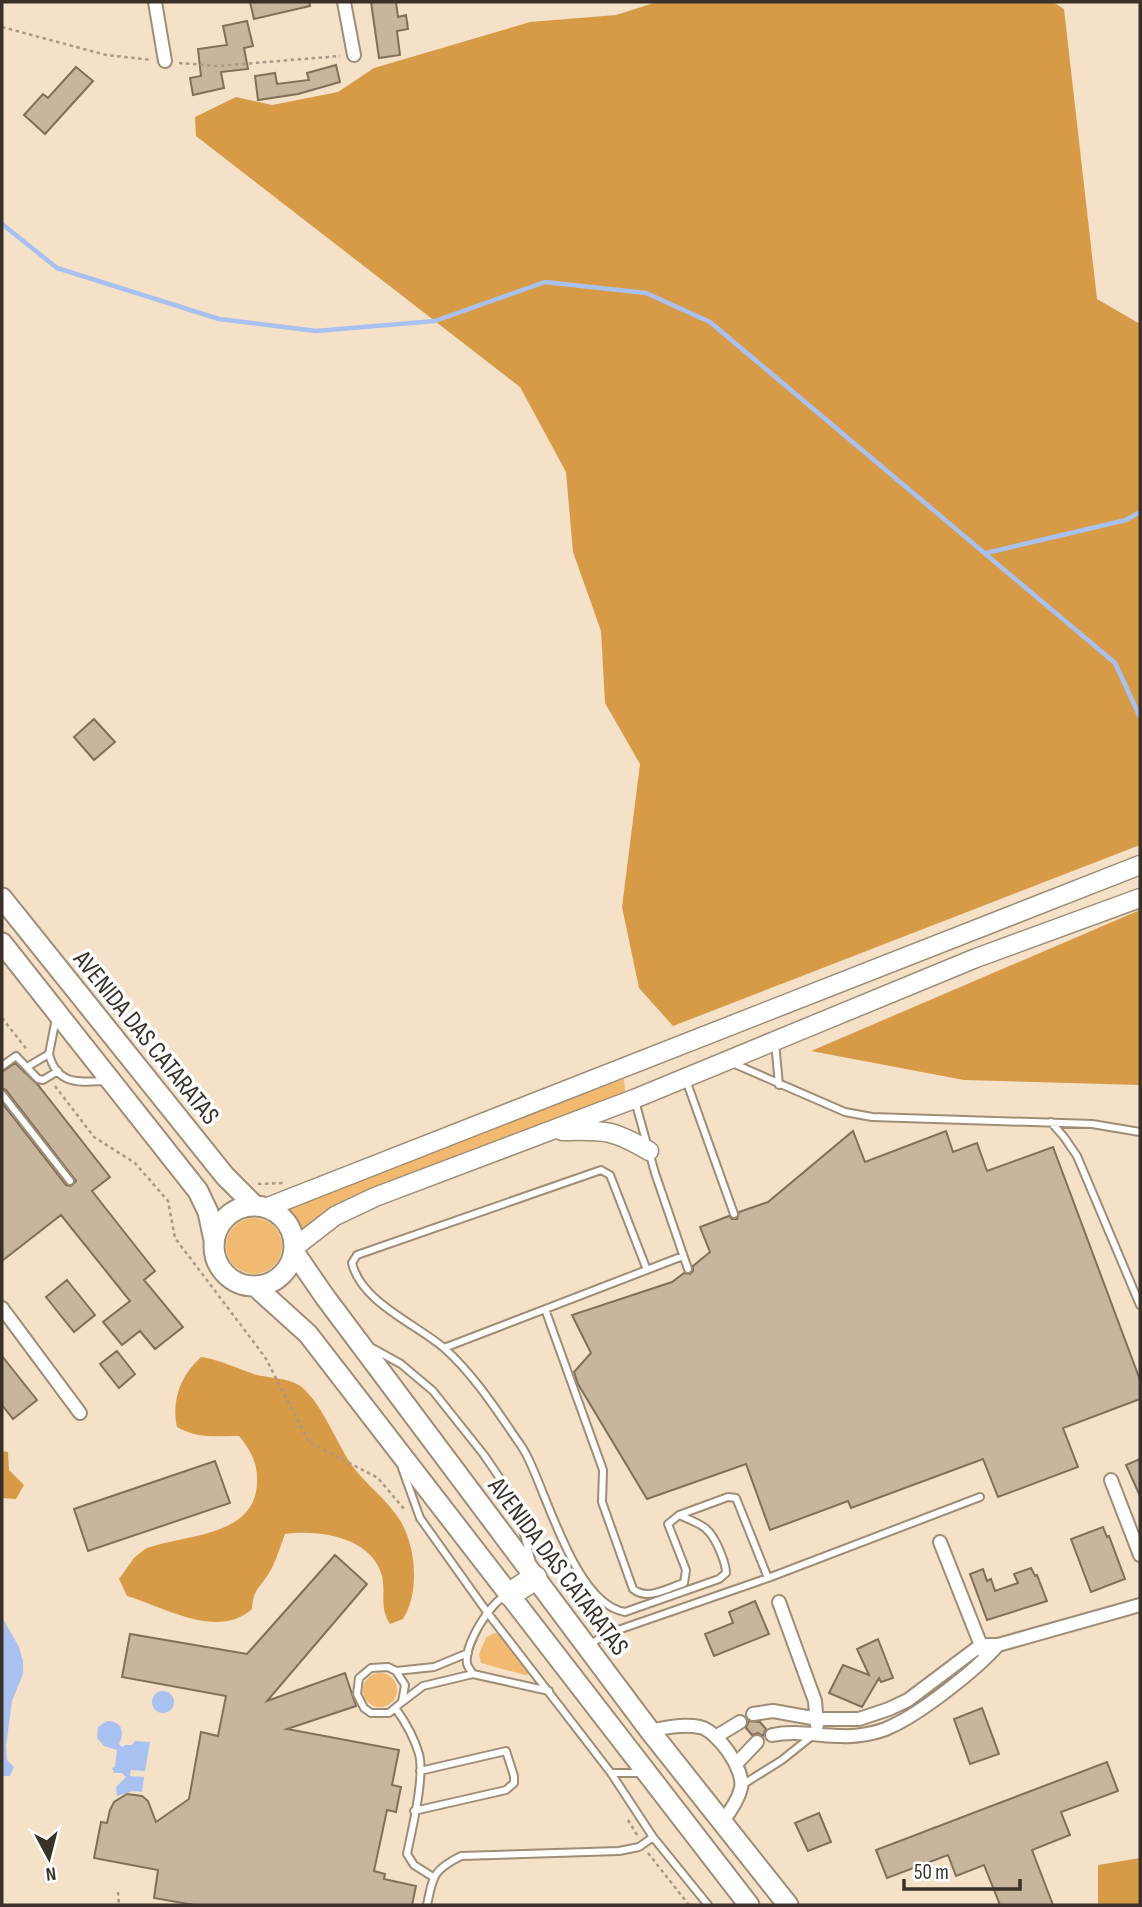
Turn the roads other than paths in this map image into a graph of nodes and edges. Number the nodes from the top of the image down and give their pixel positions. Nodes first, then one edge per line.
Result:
1 (155, 2) edge
2 (344, 2) edge
3 (354, 55) road end
4 (165, 61) road end
5 (1140, 864) edge
6 (2, 898) edge
7 (1140, 898) edge
8 (2, 943) edge
9 (57, 1013) junction
10 (719, 1031) junction
11 (775, 1041) junction
12 (49, 1054) junction
13 (727, 1061) junction
14 (2, 1066) edge
15 (27, 1067) junction
16 (58, 1071) junction
17 (686, 1078) junction
18 (111, 1081) junction
19 (779, 1085) junction
20 (2, 1094) edge
21 (634, 1099) junction
22 (1051, 1122) junction
23 (548, 1132) junction
24 (1140, 1132) edge
25 (649, 1151) junction
26 (70, 1181) dead end
27 (261, 1206) junction
28 (734, 1214) dead end
29 (214, 1240) junction
30 (295, 1250) junction
31 (683, 1256) junction
32 (688, 1269) dead end
33 (647, 1270) junction
34 (256, 1287) junction
35 (1140, 1305) edge
36 (2, 1307) edge
37 (545, 1309) junction
38 (357, 1340) junction
39 (444, 1348) junction
40 (80, 1413) dead end
41 (391, 1440) junction
42 (1111, 1480) dead end
43 (980, 1497) dead end
44 (679, 1515) junction
45 (940, 1542) dead end
46 (1140, 1555) edge
47 (535, 1578) junction
48 (768, 1578) junction
49 (510, 1594) junction
50 (779, 1602) dead end
51 (1140, 1605) edge
52 (487, 1612) junction
53 (981, 1645) junction
54 (998, 1645) junction
55 (587, 1647) junction
56 (468, 1653) junction
57 (986, 1658) junction
58 (396, 1671) junction
59 (473, 1674) junction
60 (549, 1691) junction
61 (402, 1702) junction
62 (396, 1709) junction
63 (753, 1714) dead end
64 (818, 1719) junction
65 (740, 1722) dead end
66 (650, 1731) junction
67 (815, 1734) junction
68 (772, 1735) dead end
69 (717, 1736) junction
70 (757, 1742) dead end
71 (736, 1764) junction
72 (420, 1771) junction
73 (611, 1773) junction
74 (648, 1773) junction
75 (742, 1786) junction
76 (415, 1811) junction
77 (722, 1822) junction
78 (653, 1837) junction
79 (433, 1877) junction
80 (427, 1905) edge
81 (708, 1905) edge
82 (749, 1905) edge
83 (788, 1905) edge

1 - 4 street
2 - 3 street
5 - 10 street
6 - 27 main road, AVENIDA DAS CATARATAS
7 - 11 street
8 - 9 main road, AVENIDA DAS CATARATAS
9 - 12 lane
9 - 18 main road, AVENIDA DAS CATARATAS
10 - 21 street
10 - 27 street
11 - 13 street
11 - 19 lane
12 - 15 lane
12 - 16 lane
13 - 17 street
13 - 19 lane
14 - 15 lane
15 - 16 lane
16 - 18 lane
17 - 21 street
17 - 28 lane
18 - 29 main road, AVENIDA DAS CATARATAS
19 - 22 lane
20 - 26 lane
21 - 23 street
21 - 25 lane
22 - 24 lane
22 - 35 lane
23 - 25 street
23 - 30 street
25 - 31 lane
27 - 29 main road
27 - 30 main road
29 - 34 main road
30 - 34 main road
30 - 38 main road, AVENIDA DAS CATARATAS
31 - 32 lane
31 - 33 lane
33 - 37 lane
33 - 39 lane
34 - 41 main road
36 - 40 street
37 - 39 lane
37 - 44 lane
38 - 47 main road, AVENIDA DAS CATARATAS
38 - 47 lane
39 - 44 lane
41 - 49 main road
41 - 52 lane
42 - 46 street
43 - 48 lane
44 - 48 lane
45 - 53 street
47 - 49 highway
47 - 55 main road, AVENIDA DAS CATARATAS
48 - 55 lane
49 - 52 lane
49 - 74 main road
50 - 64 street
51 - 54 street
52 - 56 lane
52 - 60 lane
53 - 54 street
53 - 57 street
53 - 64 street
54 - 57 street
55 - 66 main road, AVENIDA DAS CATARATAS
56 - 58 lane
56 - 59 lane
57 - 67 street
58 - 61 lane
58 - 62 lane
59 - 60 lane
59 - 61 lane
60 - 73 lane
61 - 62 lane
62 - 72 lane
63 - 64 street
64 - 67 street
65 - 69 street
66 - 69 street
66 - 77 main road, AVENIDA DAS CATARATAS
67 - 68 street
67 - 75 lane
69 - 71 street
70 - 71 street
71 - 75 street
72 - 76 lane
72 - 76 lane
73 - 74 lane
73 - 78 lane
74 - 82 main road
75 - 77 street
76 - 79 lane
77 - 83 main road, AVENIDA DAS CATARATAS
78 - 79 lane
78 - 81 lane
79 - 80 lane

